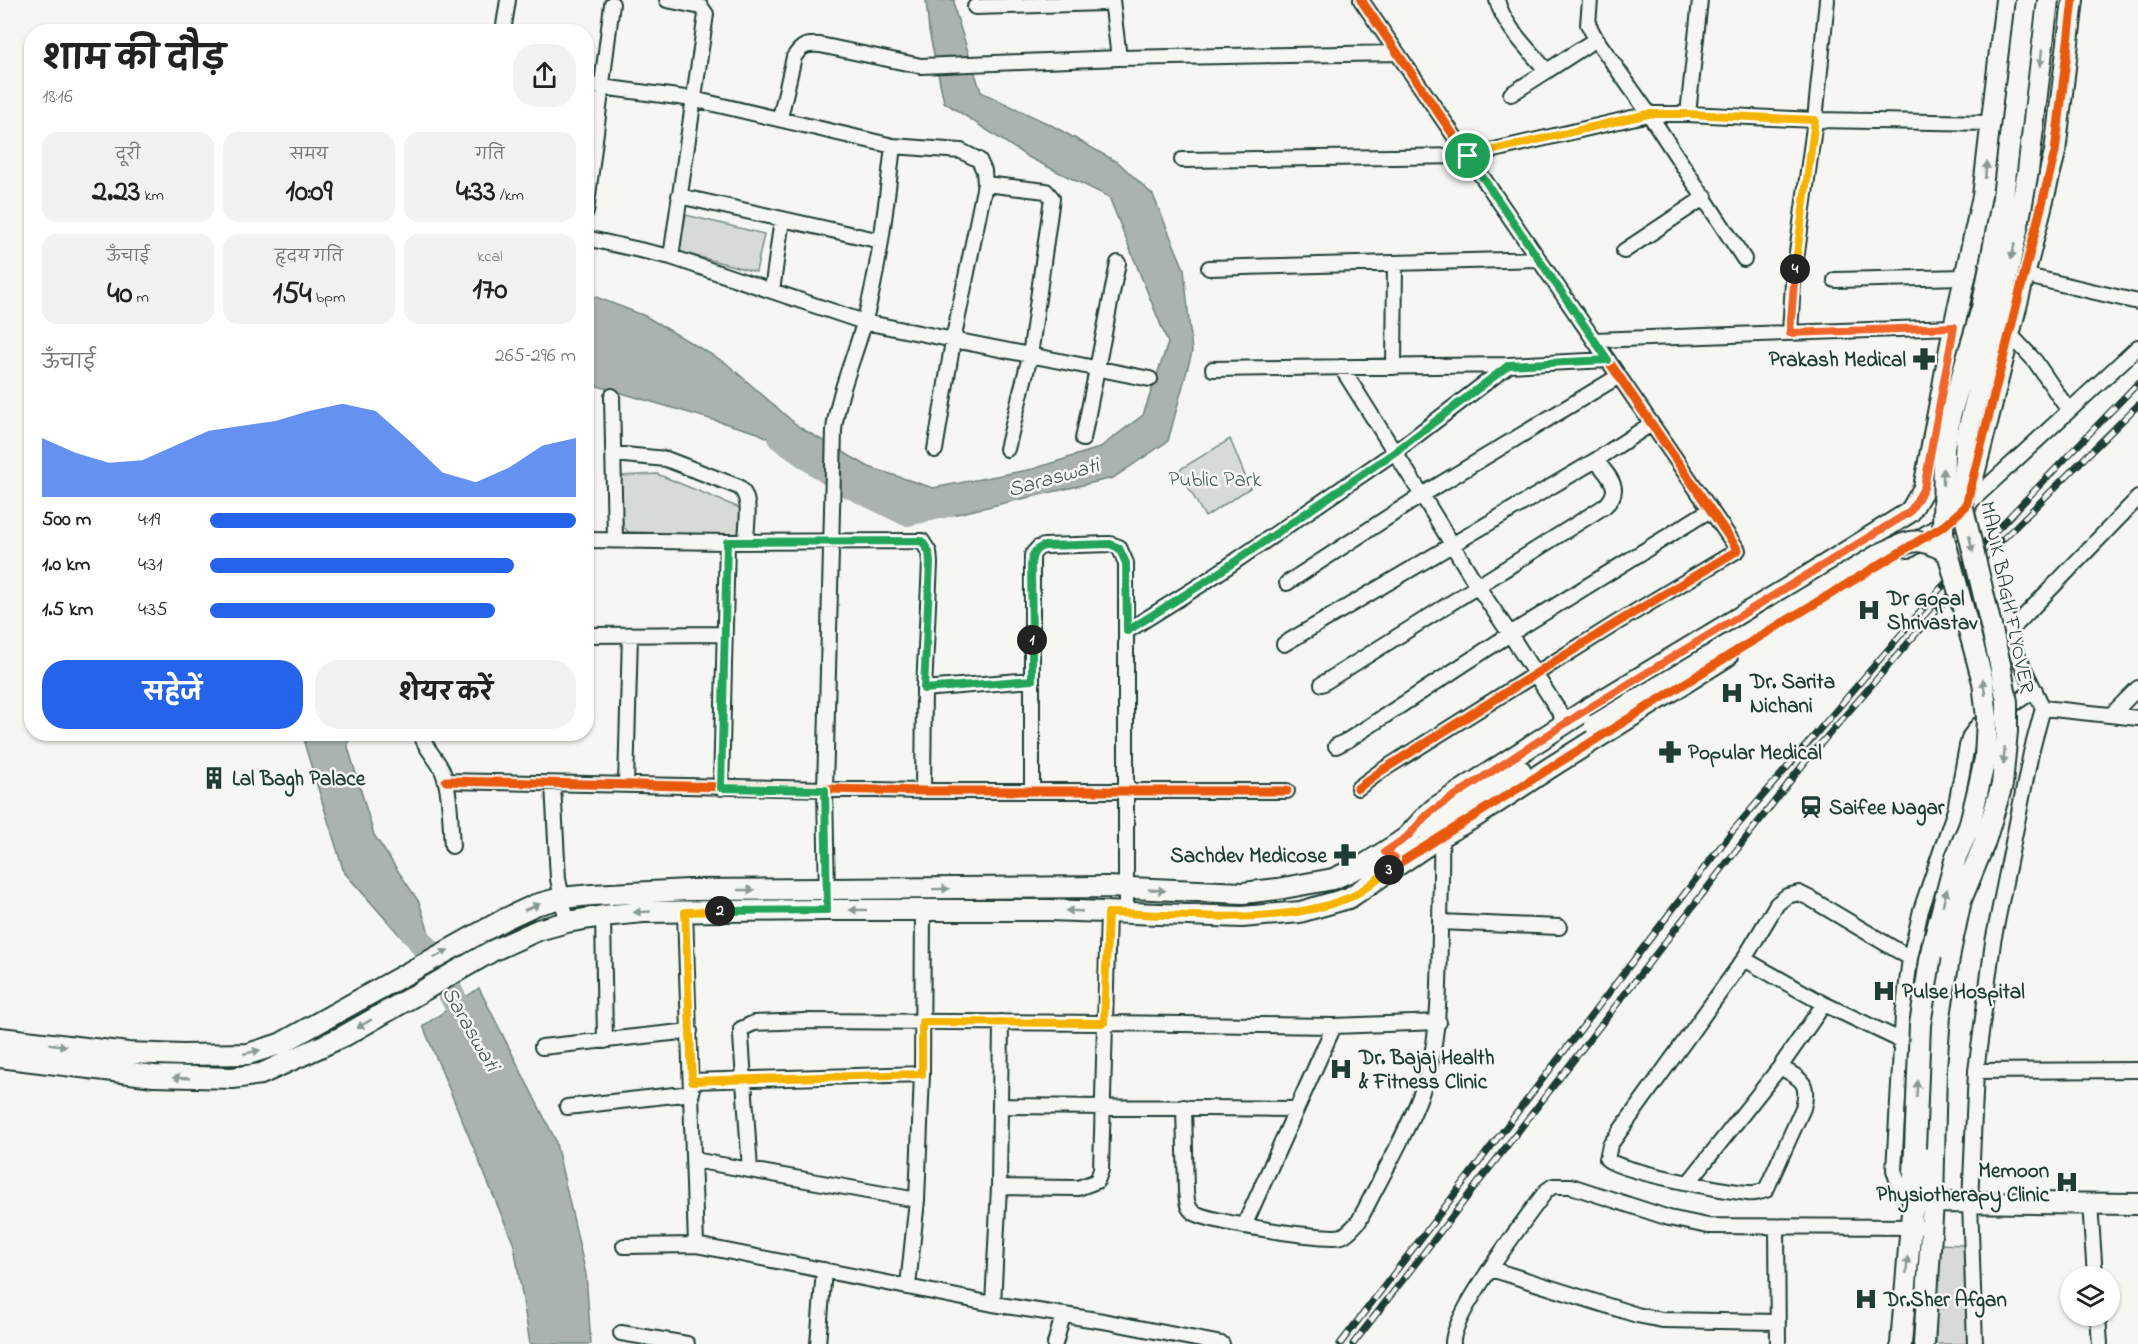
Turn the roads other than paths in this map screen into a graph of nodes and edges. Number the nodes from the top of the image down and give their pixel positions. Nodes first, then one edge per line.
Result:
1 (508, 0) edge
2 (667, 0) edge
3 (1361, 0) edge
4 (1376, 0) edge
5 (1497, 0) edge
6 (1590, 0) edge
7 (1701, 0) edge
8 (1827, 0) edge
9 (2006, 0) edge
10 (2026, 0) edge
11 (2048, 0) edge
12 (2073, 0) edge
13 (1112, 1) edge
14 (612, 4) dead end
15 (975, 7) dead end
16 (1373, 17) junction
17 (504, 24) edge
18 (1596, 39) junction
19 (1397, 53) junction
20 (1119, 58) junction
21 (1547, 71) junction
22 (594, 86) edge
23 (602, 87) junction
24 (1511, 94) dead end
25 (693, 99) junction
26 (1648, 114) junction
27 (1688, 114) junction
28 (780, 118) junction
29 (1815, 120) junction
30 (1991, 123) junction
31 (893, 146) junction
32 (594, 150) edge
33 (1468, 156) junction
34 (1182, 160) dead end
35 (985, 184) junction
36 (680, 196) junction
37 (1705, 197) junction
38 (782, 219) junction
39 (594, 240) edge
40 (881, 241) junction
41 (1624, 251) dead end
42 (671, 257) junction
43 (1538, 259) junction
44 (1744, 259) dead end
45 (1118, 263) dead end
46 (1395, 263) junction
47 (1209, 268) dead end
48 (2023, 275) junction
49 (1965, 277) junction
50 (1835, 280) dead end
51 (772, 291) junction
52 (2138, 302) edge
53 (864, 322) junction
54 (1954, 327) junction
55 (1790, 333) junction
56 (2010, 333) junction
57 (1594, 340) junction
58 (953, 341) junction
59 (2138, 347) edge
60 (1030, 356) junction
61 (1608, 360) junction
62 (1509, 365) junction
63 (1394, 366) junction
64 (1341, 367) junction
65 (1097, 368) junction
66 (1213, 369) dead end
67 (1619, 376) junction
68 (1150, 379) dead end
69 (612, 396) dead end
70 (2069, 411) junction
71 (1651, 424) junction
72 (1083, 439) dead end
73 (1007, 449) dead end
74 (935, 450) dead end
75 (1395, 452) junction
76 (614, 454) junction
77 (1596, 460) junction
78 (1422, 495) junction
79 (2138, 498) edge
80 (1966, 506) junction
81 (1710, 510) junction
82 (594, 540) edge
83 (615, 540) junction
84 (832, 541) junction
85 (727, 542) junction
86 (746, 542) junction
87 (1452, 545) junction
88 (1947, 552) junction
89 (1287, 583) dead end
90 (1478, 587) junction
91 (2003, 608) dead end
92 (1127, 631) junction
93 (2010, 631) junction
94 (594, 634) edge
95 (725, 634) junction
96 (1510, 634) junction
97 (630, 635) junction
98 (1284, 644) dead end
99 (1537, 675) junction
100 (1032, 680) junction
101 (1322, 684) dead end
102 (2138, 688) edge
103 (924, 689) junction
104 (2035, 690) junction
105 (2043, 708) junction
106 (2112, 714) junction
107 (2138, 718) edge
108 (1567, 724) junction
109 (424, 741) edge
110 (1336, 747) dead end
111 (446, 781) junction
112 (553, 784) junction
113 (626, 785) junction
114 (721, 788) junction
115 (1358, 788) dead end
116 (825, 790) junction
117 (922, 791) junction
118 (1032, 791) junction
119 (1126, 791) junction
120 (1287, 791) dead end
121 (1441, 836) junction
122 (452, 846) dead end
123 (1394, 857) junction
124 (1127, 887) junction
125 (561, 898) junction
126 (827, 900) junction
127 (923, 910) junction
128 (685, 912) junction
129 (1117, 913) junction
130 (603, 916) junction
131 (567, 922) junction
132 (1440, 922) junction
133 (1559, 927) dead end
134 (1910, 958) junction
135 (1744, 959) junction
136 (1824, 1004) junction
137 (922, 1022) junction
138 (1001, 1022) junction
139 (1439, 1022) junction
140 (1104, 1023) junction
141 (1334, 1026) junction
142 (690, 1032) junction
143 (0, 1038) edge
144 (605, 1041) junction
145 (1902, 1041) junction
146 (542, 1047) dead end
147 (0, 1058) edge
148 (1780, 1067) junction
149 (2138, 1070) edge
150 (1976, 1071) junction
151 (922, 1074) junction
152 (743, 1079) junction
153 (692, 1087) junction
154 (1001, 1106) junction
155 (567, 1107) dead end
156 (1103, 1107) junction
157 (1184, 1107) junction
158 (1296, 1109) junction
159 (1924, 1147) junction
160 (694, 1160) junction
161 (750, 1170) junction
162 (1689, 1182) junction
163 (999, 1186) junction
164 (916, 1200) junction
165 (1913, 1200) junction
166 (1933, 1202) junction
167 (1970, 1203) junction
168 (2090, 1203) junction
169 (2138, 1204) edge
170 (1244, 1226) junction
171 (1910, 1227) junction
172 (1778, 1228) junction
173 (1932, 1228) junction
174 (696, 1245) junction
175 (624, 1246) dead end
176 (2094, 1266) edge
177 (1491, 1269) junction
178 (824, 1270) junction
179 (908, 1286) junction
180 (993, 1304) junction
181 (1063, 1315) junction
182 (1778, 1322) junction
183 (2099, 1326) edge
184 (621, 1333) dead end
185 (687, 1344) edge
186 (818, 1344) edge
187 (1055, 1344) edge
188 (1222, 1344) edge
189 (1453, 1344) edge
190 (1778, 1344) edge
191 (1901, 1344) edge
192 (1924, 1344) edge
193 (1975, 1344) edge
194 (2100, 1344) edge

1 - 17 street
2 - 25 street
3 - 16 street
4 - 16 street
5 - 21 street
6 - 18 street
7 - 27 street
8 - 29 street
9 - 30 main road
88 -> 10 main road, MANIK BAGH FLYOVER, bridge
11 -> 159 main road, MANIK BAGH FLYOVER, bridge
12 - 48 main road
13 - 15 street
13 - 20 street
14 - 23 street
16 - 19 street
18 - 21 street
18 - 26 street
19 - 20 street
19 - 33 street
20 - 28 street
21 - 24 street
22 - 23 street
23 - 25 street
23 - 32 street
25 - 28 street
25 - 36 street
26 - 27 street
26 - 33 street
26 - 37 street
27 - 29 street
28 - 31 street
29 - 30 street
29 - 55 street
49 -> 30 main road
31 - 35 street
31 - 40 street
33 - 34 street
33 - 43 street
35 - 58 street
35 - 60 street
36 - 38 street
36 - 42 street
37 - 41 street
37 - 44 street
38 - 40 street
38 - 51 street
39 - 42 street
40 - 53 street
42 - 51 street
43 - 46 street
43 - 57 street
45 - 65 street
46 - 47 street
46 - 63 street
48 - 52 street
48 - 56 main road
49 - 50 street
49 - 54 main road
51 - 53 street
53 - 58 street
53 - 84 street
54 - 55 street
54 - 108 main road
55 - 57 street
56 - 70 street
56 - 80 main road
57 - 61 street
58 - 60 street
58 - 74 street
59 - 70 street
60 - 65 street
60 - 73 street
61 - 62 street
61 - 67 street
62 - 63 street
62 - 75 street
63 - 64 street
64 - 66 street
64 - 75 street
65 - 68 street
65 - 72 street
67 - 71 street
67 - 78 street
69 - 76 street
70 - 80 street
71 - 77 street
71 - 81 street
75 - 78 street
75 - 92 street
76 - 83 street
76 - 86 street
77 - 87 street
77 - 90 street
78 - 87 street
78 - 89 street
79 - 93 street
80 - 121 main road
81 - 96 street
81 - 99 street
82 - 83 street
83 - 85 street
84 - 86 street
84 - 103 street
84 - 116 street
85 - 86 street
85 - 95 street
87 - 90 street
87 - 98 street
88 - 123 main road, bridge
159 -> 88 main road, MANIK BAGH FLYOVER, bridge
90 - 96 street
90 - 101 street
91 - 93 street
92 - 100 street
92 - 119 street
93 - 104 street
94 - 97 street
95 - 97 street
95 - 114 street
96 - 99 street
96 - 110 street
97 - 113 street
99 - 108 street
99 - 115 street
100 - 103 street
100 - 118 street
102 - 106 street
103 - 117 street
104 - 105 street
104 - 134 street
105 - 106 street
105 - 150 street
106 - 107 street
108 - 123 main road
109 - 111 street
111 - 112 street
111 - 122 street
112 - 113 street
112 - 125 street
113 - 114 street
114 - 116 street
116 - 117 street
116 - 126 street
117 - 118 street
118 - 119 street
119 - 120 street
119 - 124 street
121 - 123 main road
121 - 132 street
124 -> 123 main road
123 - 129 main road
126 -> 124 main road
124 - 129 street
125 -> 126 main road
125 - 131 street
143 -> 125 main road
127 -> 126 main road
126 - 128 main road
129 -> 127 main road
127 - 137 street
128 -> 130 main road
128 - 142 street
129 - 140 street
130 - 131 main road
130 - 144 street
131 -> 147 main road
132 - 133 street
132 - 139 street
134 - 135 street
134 - 145 street
135 - 136 street
135 - 162 street
136 - 145 street
136 - 148 street
137 - 138 street
137 - 151 street
137 - 152 street
138 - 140 street
138 - 154 street
139 - 141 street
139 - 170 street
140 - 141 street
140 - 156 street
141 - 158 street
142 - 144 street
142 - 153 street
144 - 146 street
145 - 165 street
148 - 162 street
148 - 162 street
149 - 150 street
150 - 167 street
151 - 152 street
151 - 164 street
152 - 153 street
152 - 161 street
153 - 155 street
153 - 160 street
154 - 156 street
154 - 163 street
156 - 157 street
156 - 163 street
157 - 158 street
157 - 170 street
158 - 170 street
159 - 165 main road, MANIK BAGH FLYOVER
159 - 166 main road, MANIK BAGH FLYOVER
160 - 161 street
160 - 174 street
161 - 164 street
163 - 180 street
164 - 179 street
165 - 166 main road
165 - 171 main road, MANIK BAGH FLYOVER
166 - 167 main road
166 - 173 main road, MANIK BAGH FLYOVER
167 - 168 main road
167 - 193 street
168 - 169 main road
168 - 176 street
171 - 172 street
171 - 173 street
191 -> 171 main road, MANIK BAGH FLYOVER
172 - 177 street
172 - 182 street
173 - 192 main road, MANIK BAGH FLYOVER
174 - 175 street
174 - 178 street
177 - 182 street
177 - 189 street
178 - 179 street
178 - 186 street
179 - 180 street
180 - 181 street
181 - 187 street
181 - 188 street
182 - 190 street
183 - 194 street
184 - 185 street

